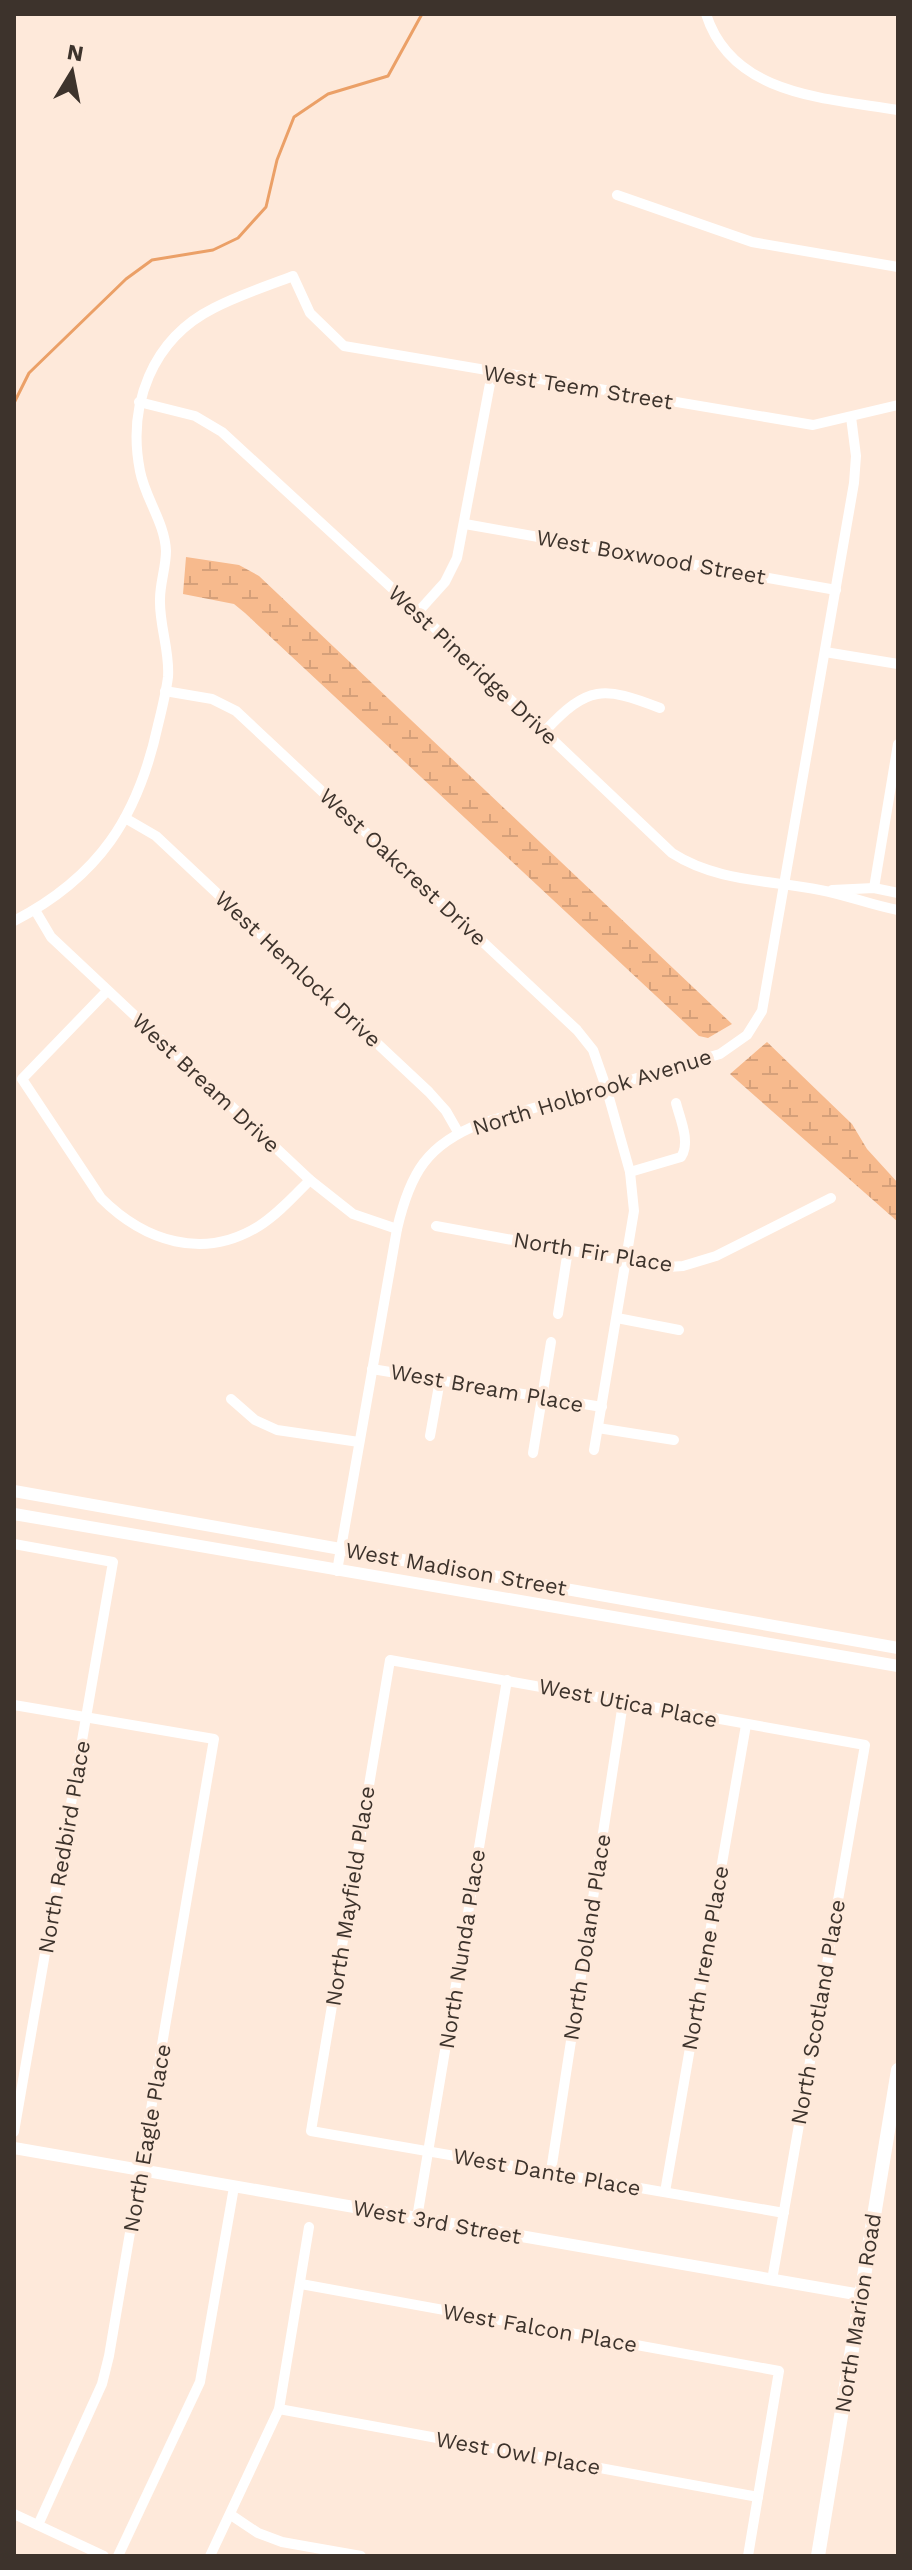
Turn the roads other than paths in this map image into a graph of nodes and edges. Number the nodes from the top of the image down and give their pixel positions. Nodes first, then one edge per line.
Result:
1 (706, 14) edge
2 (898, 110) edge
3 (617, 195) dead end
4 (898, 267) edge
5 (492, 373) junction
6 (139, 402) junction
7 (898, 405) edge
8 (851, 417) junction
9 (465, 524) junction
10 (836, 590) junction
11 (418, 612) junction
12 (825, 652) junction
13 (898, 664) edge
14 (165, 691) junction
15 (660, 708) dead end
16 (545, 731) junction
17 (898, 744) edge
18 (125, 818) junction
19 (785, 884) junction
20 (874, 888) junction
21 (823, 891) junction
22 (898, 893) edge
23 (35, 910) junction
24 (898, 910) edge
25 (14, 921) edge
26 (107, 991) junction
27 (606, 1087) junction
28 (676, 1103) dead end
29 (458, 1132) junction
30 (630, 1172) junction
31 (310, 1180) junction
32 (831, 1198) dead end
33 (436, 1226) dead end
34 (397, 1229) junction
35 (568, 1250) junction
36 (627, 1261) junction
37 (558, 1314) dead end
38 (617, 1318) junction
39 (679, 1330) dead end
40 (551, 1342) dead end
41 (372, 1369) junction
42 (440, 1380) junction
43 (543, 1397) junction
44 (231, 1399) dead end
45 (602, 1407) junction
46 (598, 1428) junction
47 (430, 1436) dead end
48 (674, 1440) dead end
49 (359, 1442) junction
50 (594, 1450) dead end
51 (533, 1453) dead end
52 (14, 1491) edge
53 (14, 1514) edge
54 (14, 1544) edge
55 (341, 1548) junction
56 (337, 1571) junction
57 (898, 1648) edge
58 (390, 1660) joint
59 (898, 1666) edge
60 (507, 1680) junction
61 (623, 1703) junction
62 (14, 1705) edge
63 (87, 1716) junction
64 (746, 1725) junction
65 (865, 1745) joint
66 (898, 2070) edge
67 (311, 2131) joint
68 (14, 2132) edge
69 (14, 2148) edge
70 (428, 2151) junction
71 (141, 2171) junction
72 (551, 2171) junction
73 (234, 2187) junction
74 (665, 2192) junction
75 (784, 2213) junction
76 (417, 2218) junction
77 (309, 2227) dead end
78 (772, 2280) junction
79 (301, 2284) junction
80 (861, 2295) junction
81 (279, 2409) junction
82 (758, 2497) junction
83 (14, 2514) edge
84 (231, 2515) junction
85 (38, 2525) junction
86 (104, 2556) edge
87 (118, 2556) edge
88 (210, 2556) edge
89 (361, 2556) edge
90 (748, 2556) edge
91 (818, 2556) edge

1 - 2 street
3 - 4 street
5 - 6 street, West Teem Street
5 - 8 street, West Teem Street
5 - 9 street
6 - 11 street, West Pineridge Drive
6 - 14 street
7 - 8 street, West Teem Street
8 - 10 street, North Holbrook Avenue
9 - 10 street, West Boxwood Street
9 - 11 street
10 - 12 street, North Holbrook Avenue
11 - 16 street, West Pineridge Drive
12 - 13 street
12 - 19 street, North Holbrook Avenue
14 - 18 street
14 - 27 street, West Oakcrest Drive
15 - 16 street
16 - 19 street, West Pineridge Drive
17 - 20 street
18 - 23 street
18 - 29 street, West Hemlock Drive
19 - 21 street, West Pineridge Drive
19 - 27 street, North Holbrook Avenue
20 - 21 street, West Pineridge Drive
20 - 22 street, West Pineridge Drive
21 - 24 street, West Pineridge Drive
23 - 25 street
23 - 26 street, West Bream Drive
26 - 31 street, West Bream Drive
26 - 31 street
27 - 29 street, North Holbrook Avenue
27 - 30 street, West Oakcrest Drive
28 - 30 street
29 - 34 street, North Holbrook Avenue
30 - 36 street, West Oakcrest Drive
31 - 34 street, West Bream Drive
32 - 36 street, North Fir Place
33 - 35 street, North Fir Place
34 - 41 street, North Holbrook Avenue
35 - 36 street, North Fir Place
35 - 37 street
36 - 38 street, West Oakcrest Drive
38 - 39 street
38 - 45 street, West Oakcrest Drive
40 - 43 street
41 - 42 street, West Bream Place
41 - 49 street, North Holbrook Avenue
42 - 43 street, West Bream Place
42 - 47 street
43 - 45 street, West Bream Place
43 - 51 street
44 - 49 street
45 - 46 street, West Oakcrest Drive
46 - 48 street
46 - 50 street, West Oakcrest Drive
49 - 55 street, North Holbrook Avenue
52 - 55 street, West Madison Street
53 - 56 street, West Madison Street
54 - 63 street, North Redbird Place
55 - 56 street, North Holbrook Avenue
55 - 57 street, West Madison Street
56 - 59 street, West Madison Street
58 - 60 street, West Utica Place
58 - 67 street, North Mayfield Place
60 - 61 street, West Utica Place
60 - 70 street, North Nunda Place
61 - 64 street, West Utica Place
61 - 72 street, North Doland Place
62 - 63 street
63 - 68 street, North Redbird Place
63 - 71 street, North Eagle Place
64 - 65 street, West Utica Place
64 - 74 street, North Irene Place
65 - 75 street, North Scotland Place
66 - 80 main road, North Marion Road
67 - 70 street, West Dante Place
69 - 71 street, West 3rd Street
70 - 72 street, West Dante Place
70 - 76 street, North Nunda Place
71 - 73 street, West 3rd Street
71 - 85 street, North Eagle Place
72 - 74 street, West Dante Place
73 - 76 street, West 3rd Street
73 - 87 street
74 - 75 street, West Dante Place
75 - 78 street, North Scotland Place
76 - 78 street, West 3rd Street
77 - 79 street
78 - 80 street, West 3rd Street
79 - 81 street
79 - 82 street, West Falcon Place
80 - 91 main road, North Marion Road
81 - 82 street, West Owl Place
81 - 84 street
82 - 90 street
83 - 85 street
84 - 88 street
84 - 89 street
85 - 86 street

